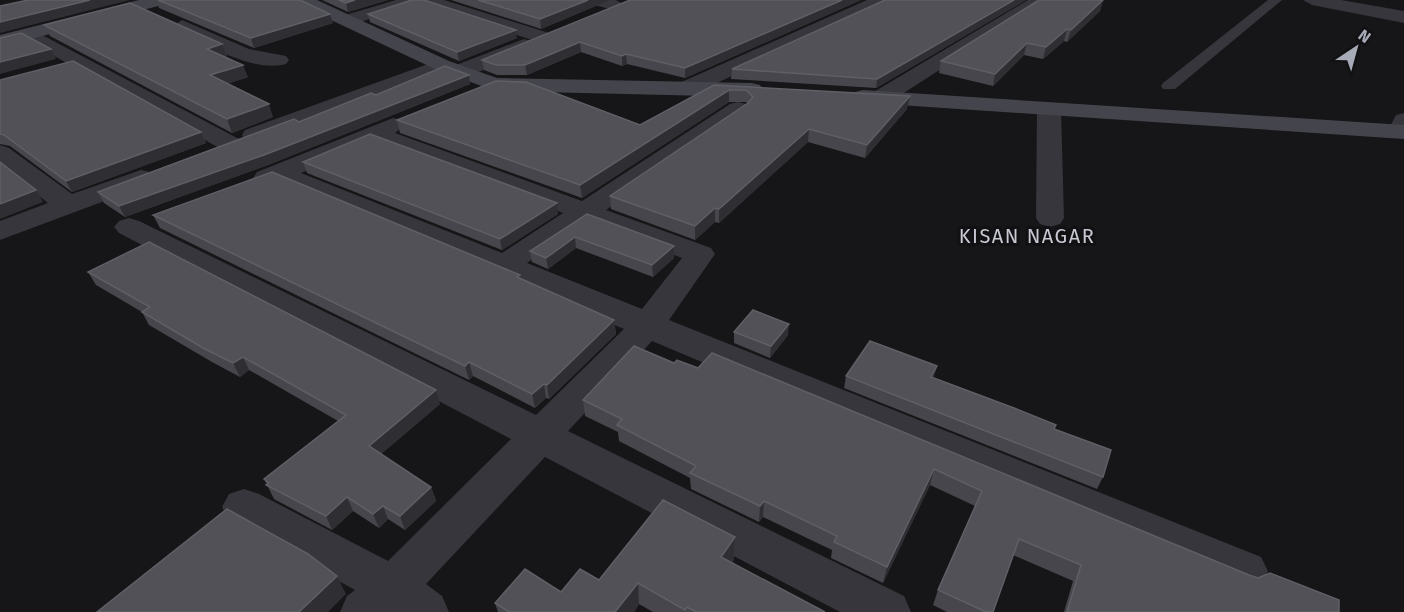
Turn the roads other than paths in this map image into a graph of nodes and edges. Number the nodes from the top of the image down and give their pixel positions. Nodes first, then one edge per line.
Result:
1 (160, 0) edge
2 (303, 0) edge
3 (415, 0) edge
4 (426, 0) edge
5 (597, 0) edge
6 (882, 0) edge
7 (1040, 0) edge
8 (1276, 0) edge
9 (1312, 0) edge
10 (624, 3) edge
11 (137, 6) junction
12 (1404, 17) edge
13 (585, 19) edge
14 (350, 20) junction
15 (563, 28) edge
16 (29, 34) junction
17 (542, 37) junction
18 (0, 41) edge
19 (279, 60) dead end
20 (80, 62) junction
21 (450, 68) junction
22 (45, 71) edge
23 (495, 84) junction
24 (1169, 86) dead end
25 (685, 89) junction
26 (778, 92) edge
27 (464, 96) edge
28 (846, 96) edge
29 (880, 98) junction
30 (738, 109) edge
31 (1049, 110) junction
32 (413, 117) edge
33 (1402, 128) edge
34 (372, 133) junction
35 (230, 144) junction
36 (0, 153) edge
37 (198, 157) edge
38 (165, 169) edge
39 (68, 205) junction
40 (584, 211) junction
41 (161, 215) edge
42 (1050, 218) dead end
43 (0, 231) edge
44 (503, 266) junction
45 (648, 325) junction
46 (538, 436) junction
47 (244, 507) dead end
48 (1245, 571) edge
49 (394, 604) edge
50 (887, 612) edge

1 - 11 street
2 - 14 street
3 - 14 street
4 - 17 street
5 - 10 street
6 - 25 street
7 - 29 street
8 - 24 lane
9 - 12 street
10 - 13 street
11 - 16 street
11 - 19 street
14 - 21 street
15 - 17 street
16 - 18 street
16 - 20 street
17 - 21 street
20 - 22 street
20 - 35 street
21 - 23 street
21 - 35 street
23 - 25 street
23 - 27 street
25 - 26 street
28 - 29 street
29 - 31 street
30 - 40 street
31 - 33 street
31 - 42 street
32 - 34 street
34 - 40 street
34 - 44 street
35 - 37 street
36 - 39 street
38 - 39 street
39 - 43 street
40 - 44 street
40 - 45 street
41 - 46 street
44 - 45 street
45 - 46 street
45 - 48 street
46 - 49 street
46 - 50 street
47 - 49 street

